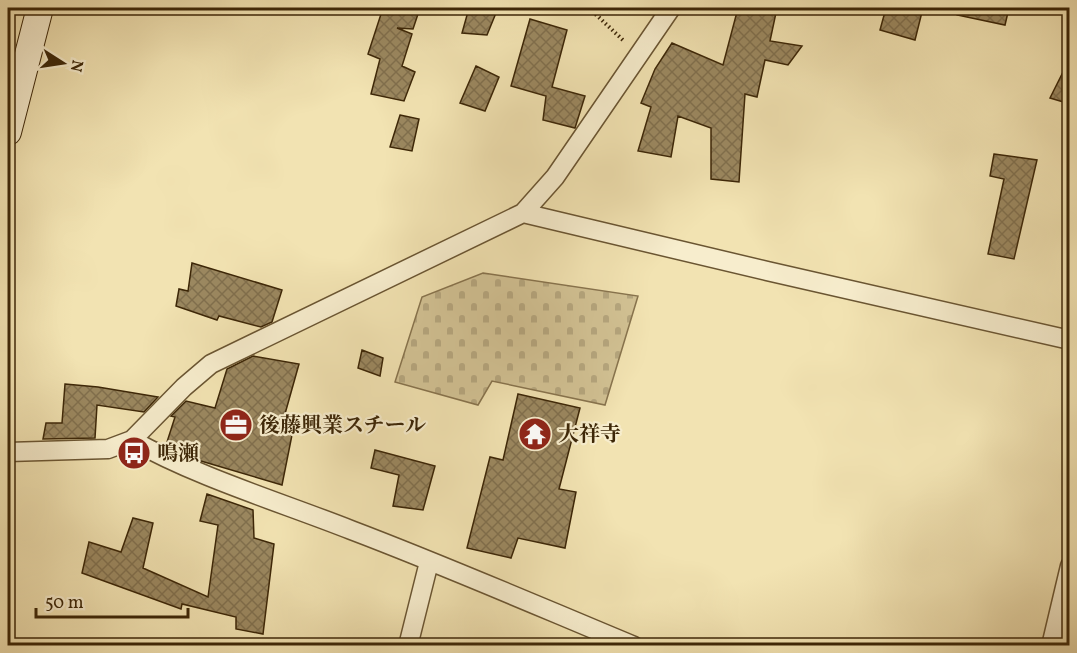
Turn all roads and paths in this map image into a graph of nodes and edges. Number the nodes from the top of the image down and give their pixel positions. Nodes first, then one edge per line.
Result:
1 (40, 8) edge
2 (589, 8) edge
3 (671, 8) edge
4 (637, 60) junction
5 (8, 132) edge
6 (523, 213) junction
7 (1070, 340) edge
8 (132, 440) junction
9 (8, 452) edge
10 (429, 562) junction
11 (1070, 566) edge
12 (408, 645) edge
13 (634, 645) edge
14 (1051, 645) edge

1 - 5 main road
2 - 4 path
3 - 4 street
4 - 6 street
6 - 7 street
6 - 8 street
8 - 9 street
8 - 10 street
10 - 12 street
10 - 13 street
11 - 14 street

